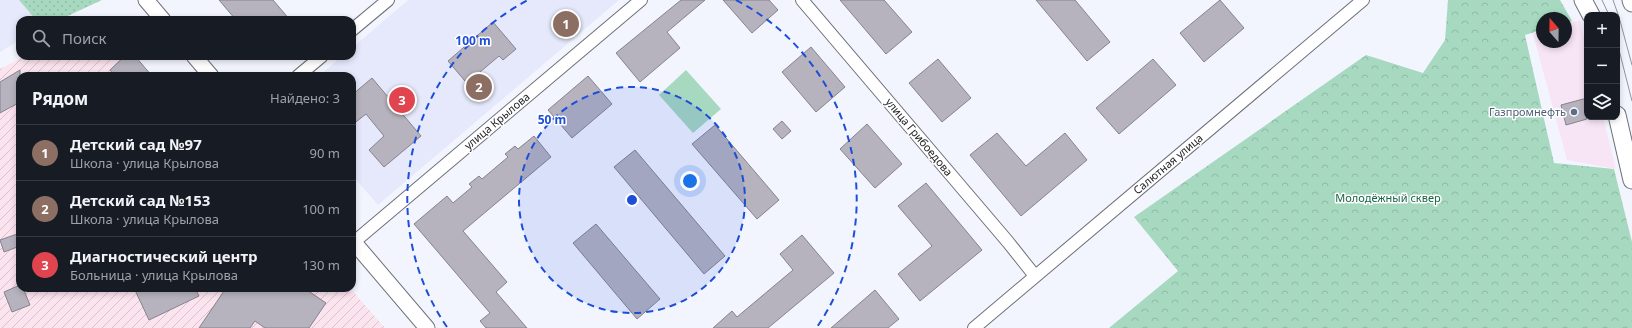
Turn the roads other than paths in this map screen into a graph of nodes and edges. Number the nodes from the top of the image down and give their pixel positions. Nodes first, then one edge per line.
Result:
1 (146, 0) edge
2 (388, 0) edge
3 (641, 0) edge
4 (802, 0) edge
5 (1363, 0) edge
6 (1582, 0) edge
7 (1631, 0) edge
8 (1632, 3) edge
9 (1589, 12) edge
10 (160, 16) edge
11 (356, 27) edge
12 (197, 60) edge
13 (317, 60) edge
14 (208, 72) edge
15 (303, 72) edge
16 (1618, 120) edge
17 (1632, 180) edge
18 (356, 238) edge
19 (356, 245) edge
20 (1034, 276) junction
21 (426, 328) edge
22 (974, 328) edge

1 - 10 street
2 - 11 street
3 - 18 street, улица Крылова
4 - 20 street, улица Грибоедова
5 - 20 street, Салютная улица
6 - 9 main road
7 - 8 main road
12 - 14 street
13 - 15 street
16 - 17 main road
19 - 21 street
20 - 22 street, Салютная улица

